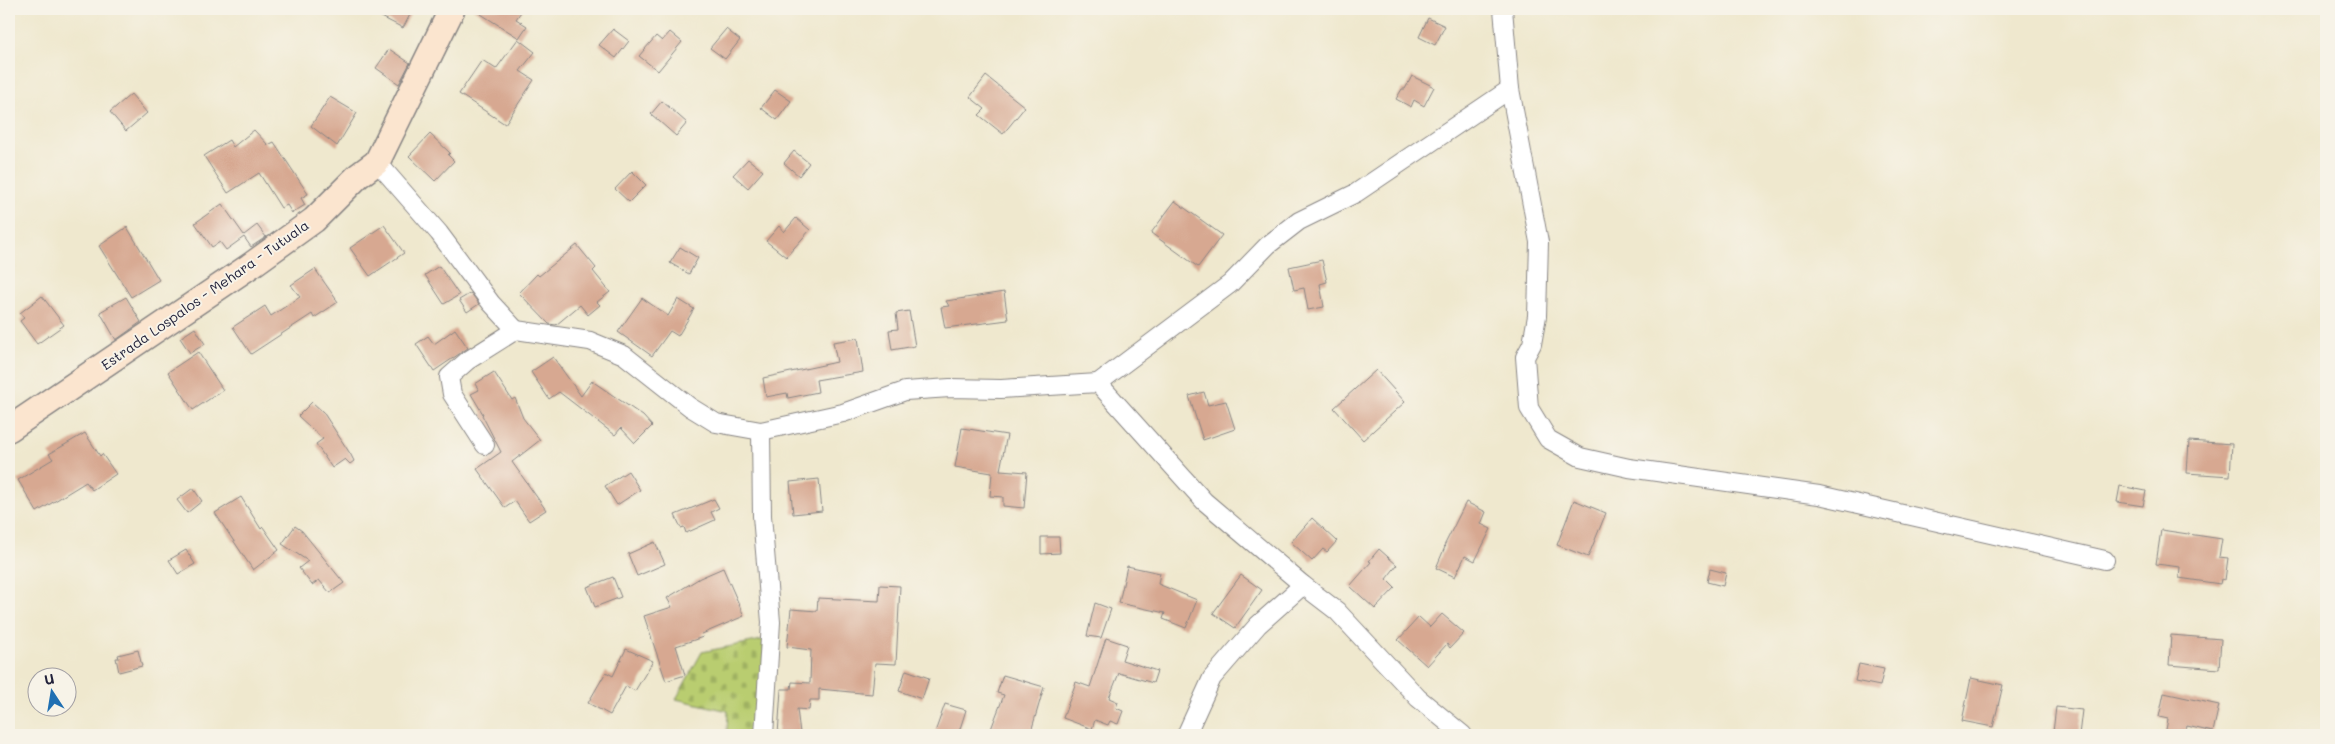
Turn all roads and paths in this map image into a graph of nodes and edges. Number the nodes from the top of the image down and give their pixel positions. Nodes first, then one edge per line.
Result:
1 (452, 9) edge
2 (1503, 9) edge
3 (1510, 89) junction
4 (377, 162) junction
5 (516, 330) junction
6 (1098, 384) junction
7 (9, 429) edge
8 (761, 431) junction
9 (485, 445) dead end
10 (2105, 560) dead end
11 (1303, 585) junction
12 (764, 735) edge
13 (1186, 735) edge
14 (1463, 735) edge

1 - 4 main road, Estrada Lospalos - Mehara - Tutuala
2 - 3 street
3 - 6 street
3 - 10 street
4 - 5 street
4 - 7 main road, Estrada Lospalos - Mehara - Tutuala
5 - 8 street
5 - 9 street
6 - 8 street
6 - 11 street
8 - 12 street
11 - 13 street
11 - 14 street

